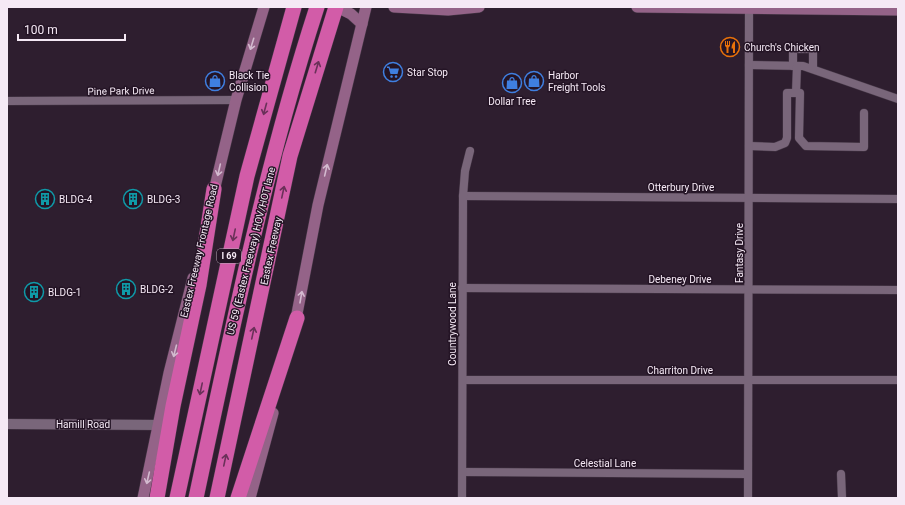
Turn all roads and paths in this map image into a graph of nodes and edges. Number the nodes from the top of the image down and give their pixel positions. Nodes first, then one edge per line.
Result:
1 (264, 7) edge
2 (317, 7) edge
3 (336, 7) edge
4 (366, 7) edge
5 (394, 7) edge
6 (479, 7) edge
7 (637, 7) edge
8 (749, 8) edge
9 (896, 9) edge
10 (292, 12) edge
11 (362, 24) junction
12 (749, 65) junction
13 (795, 66) junction
14 (812, 69) junction
15 (796, 93) junction
16 (898, 99) edge
17 (236, 100) junction
18 (7, 101) edge
19 (864, 113) dead end
20 (787, 138) junction
21 (799, 138) junction
22 (749, 146) junction
23 (470, 151) dead end
24 (214, 189) junction
25 (463, 196) junction
26 (750, 197) junction
27 (898, 199) edge
28 (462, 288) junction
29 (749, 289) junction
30 (898, 290) edge
31 (297, 318) junction
32 (463, 380) junction
33 (749, 380) junction
34 (898, 380) edge
35 (7, 424) edge
36 (160, 425) junction
37 (463, 472) junction
38 (747, 474) junction
39 (841, 474) dead end
40 (143, 498) edge
41 (157, 498) edge
42 (177, 498) edge
43 (196, 498) edge
44 (217, 498) edge
45 (238, 498) edge
46 (250, 498) edge
47 (462, 498) edge
48 (748, 498) edge
49 (842, 498) edge

1 -> 17 main road, Eastex Freeway Frontage Road
2 - 43 highway, US 59 (Eastex Freeway) HOV/HOT lane
3 - 11 main road
44 -> 3 highway, Eastex Freeway
4 - 11 main road
5 - 6 main road
7 - 8 main road
8 - 9 main road
8 - 12 street, Fantasy Drive
10 -> 42 highway, I 69
31 -> 11 main road
12 - 13 street
12 - 22 street, Fantasy Drive
13 - 14 street
13 - 14 street
13 - 15 street
14 - 16 street
15 - 20 street
15 - 21 street
17 - 18 street, Pine Park Drive
17 -> 24 main road, Eastex Freeway Frontage Road
19 - 21 street
20 - 21 street
20 - 22 street
22 - 26 street, Fantasy Drive
23 - 25 street, Countrywood Lane
24 -> 36 main road, Eastex Freeway Frontage Road
24 - 41 highway
25 - 26 street, Otterbury Drive
25 - 28 street, Countrywood Lane
26 - 27 street, Otterbury Drive
26 - 29 street, Fantasy Drive
28 - 29 street, Debeney Drive
28 - 32 street, Countrywood Lane
29 - 30 street, Debeney Drive
29 - 33 street, Fantasy Drive
31 - 45 highway
31 - 46 main road
32 - 33 street, Charriton Drive
32 - 37 street, Countrywood Lane
33 - 34 street, Charriton Drive
33 - 38 street, Fantasy Drive
35 - 36 street, Hamill Road
36 -> 40 main road, Eastex Freeway Frontage Road
37 - 38 street, Celestial Lane
37 - 47 street, Countrywood Lane
38 - 48 street, Fantasy Drive
39 - 49 street

